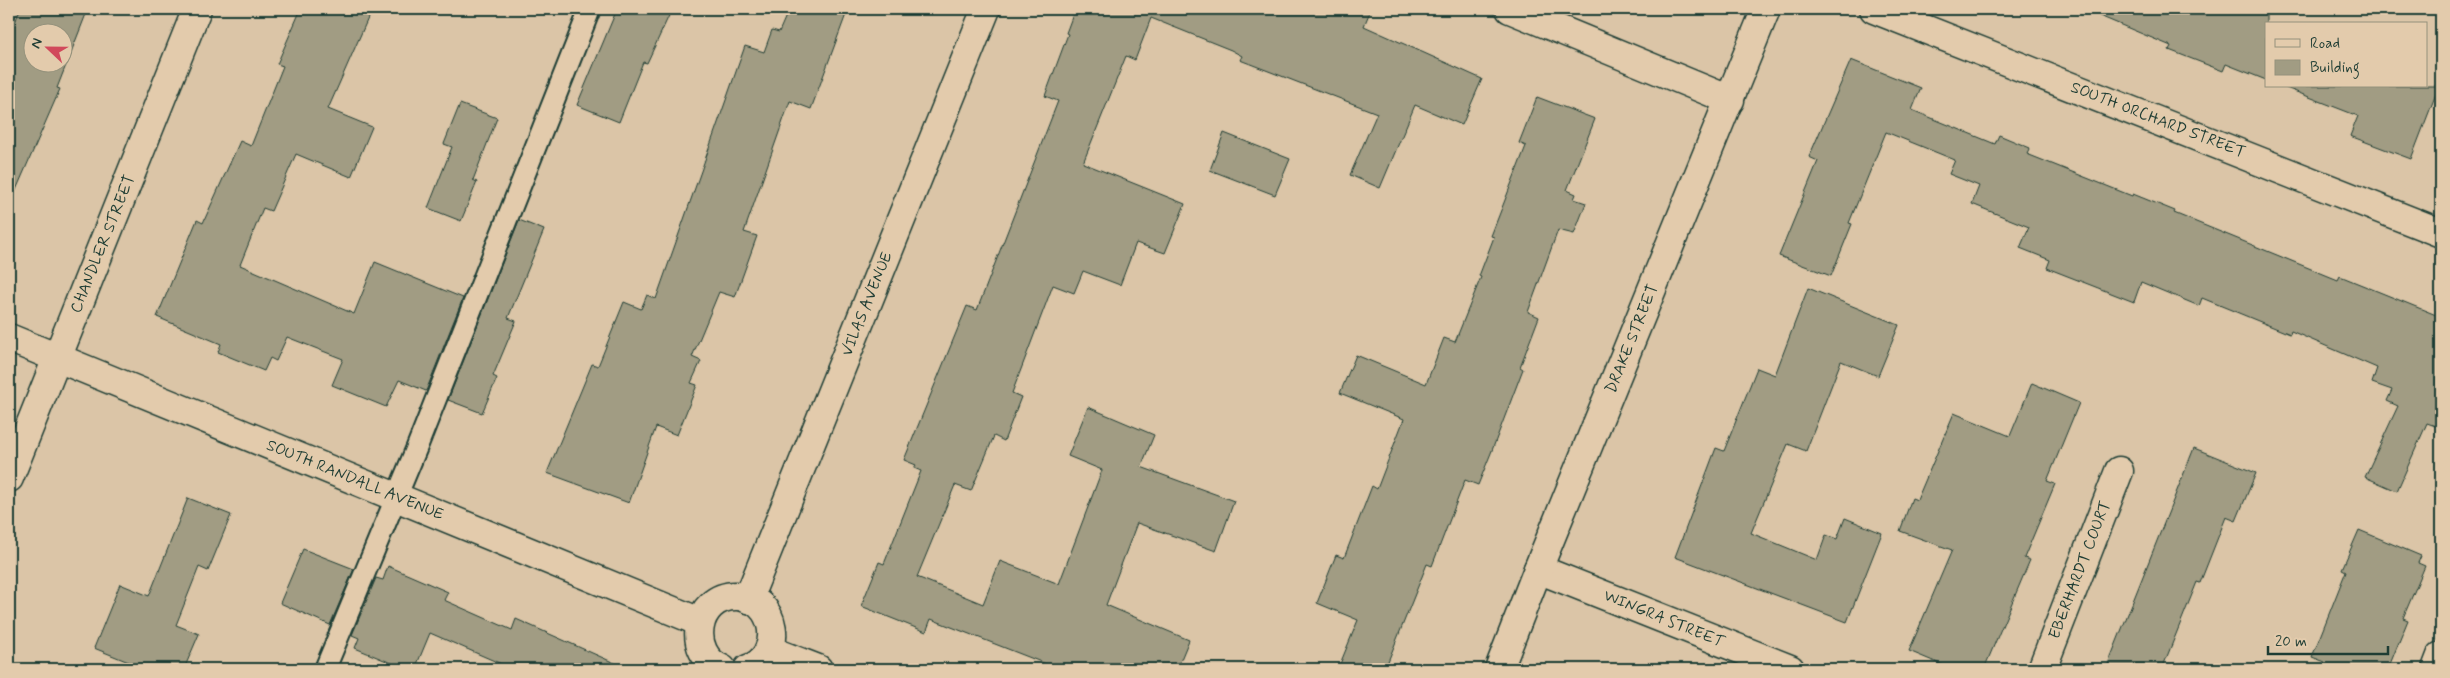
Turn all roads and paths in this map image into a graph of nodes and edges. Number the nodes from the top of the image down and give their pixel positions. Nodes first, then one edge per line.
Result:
1 (197, 9) edge
2 (590, 9) edge
3 (986, 9) edge
4 (1510, 9) edge
5 (1766, 9) edge
6 (1874, 9) edge
7 (1730, 100) junction
8 (2441, 232) edge
9 (9, 338) edge
10 (58, 358) junction
11 (2119, 471) dead end
12 (9, 478) edge
13 (397, 497) junction
14 (1538, 569) junction
15 (748, 599) junction
16 (700, 622) junction
17 (769, 650) junction
18 (2441, 656) edge
19 (325, 669) edge
20 (721, 669) edge
21 (748, 669) edge
22 (818, 669) edge
23 (1500, 669) edge
24 (1790, 669) edge
25 (2042, 669) edge
26 (2436, 669) edge

1 - 10 street, CHANDLER STREET
2 - 13 lane
3 - 15 street, VILAS AVENUE
4 - 7 street
5 - 7 street, DRAKE STREET
6 - 8 street, SOUTH ORCHARD STREET
7 - 14 street, DRAKE STREET
9 - 10 street, SOUTH RANDALL AVENUE
10 - 12 street, CHANDLER STREET
10 - 13 street, SOUTH RANDALL AVENUE
11 - 25 street, EBERHARDT COURT
13 - 16 street, SOUTH RANDALL AVENUE
13 - 19 lane
14 - 23 street, DRAKE STREET
14 - 24 street, WINGRA STREET
15 - 16 street
15 - 17 street
16 - 20 street
17 - 21 street
17 - 22 street
18 - 26 street

